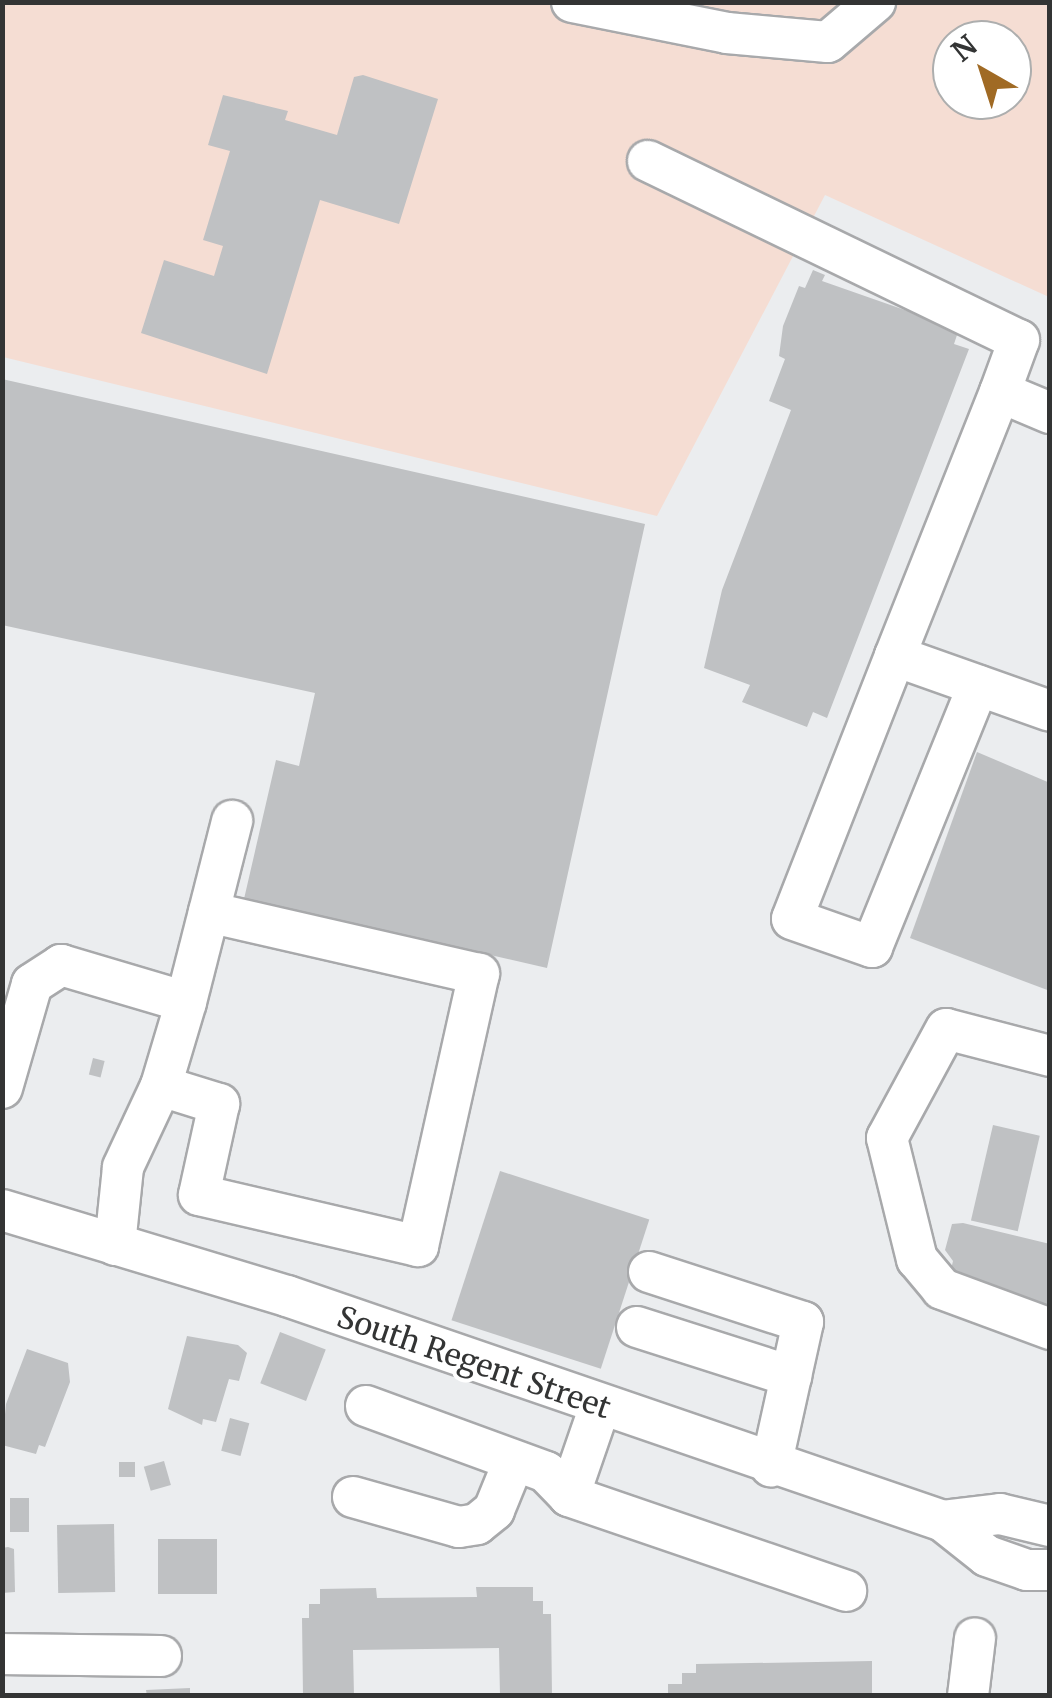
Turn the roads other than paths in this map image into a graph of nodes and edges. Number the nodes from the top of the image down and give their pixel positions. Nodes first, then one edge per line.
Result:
1 (572, 2) edge
2 (875, 2) edge
3 (648, 161) dead end
4 (1000, 392) junction
5 (1050, 412) edge
6 (895, 656) junction
7 (978, 686) junction
8 (1050, 711) edge
9 (232, 821) dead end
10 (208, 912) junction
11 (186, 1002) junction
12 (1050, 1056) edge
13 (161, 1086) junction
14 (2, 1088) edge
15 (2, 1210) edge
16 (115, 1245) junction
17 (649, 1272) dead end
18 (637, 1328) dead end
19 (1050, 1329) edge
20 (791, 1376) junction
21 (366, 1406) dead end
22 (600, 1406) junction
23 (514, 1460) junction
24 (771, 1466) junction
25 (569, 1496) junction
26 (353, 1498) dead end
27 (944, 1521) junction
28 (1050, 1526) edge
29 (1050, 1570) edge
30 (846, 1591) dead end
31 (975, 1638) dead end
32 (2, 1654) edge
33 (161, 1656) dead end
34 (968, 1696) edge

1 - 2 street
3 - 4 street
4 - 5 street
4 - 6 street
6 - 7 street
6 - 7 street
7 - 8 street
9 - 10 street
10 - 11 street
10 - 13 street
11 - 13 street
11 - 14 street
12 - 19 street
13 - 16 street
15 - 16 street, South Regent Street
16 - 22 street, South Regent Street
17 - 20 street
18 - 20 street
20 - 24 street
21 - 23 street
22 - 24 street, South Regent Street
22 - 25 street
23 - 25 street
23 - 26 street
24 - 27 street, South Regent Street
25 - 30 street
27 - 28 street, South Regent Street
27 - 29 street, South Regent Street
31 - 34 street
32 - 33 street

